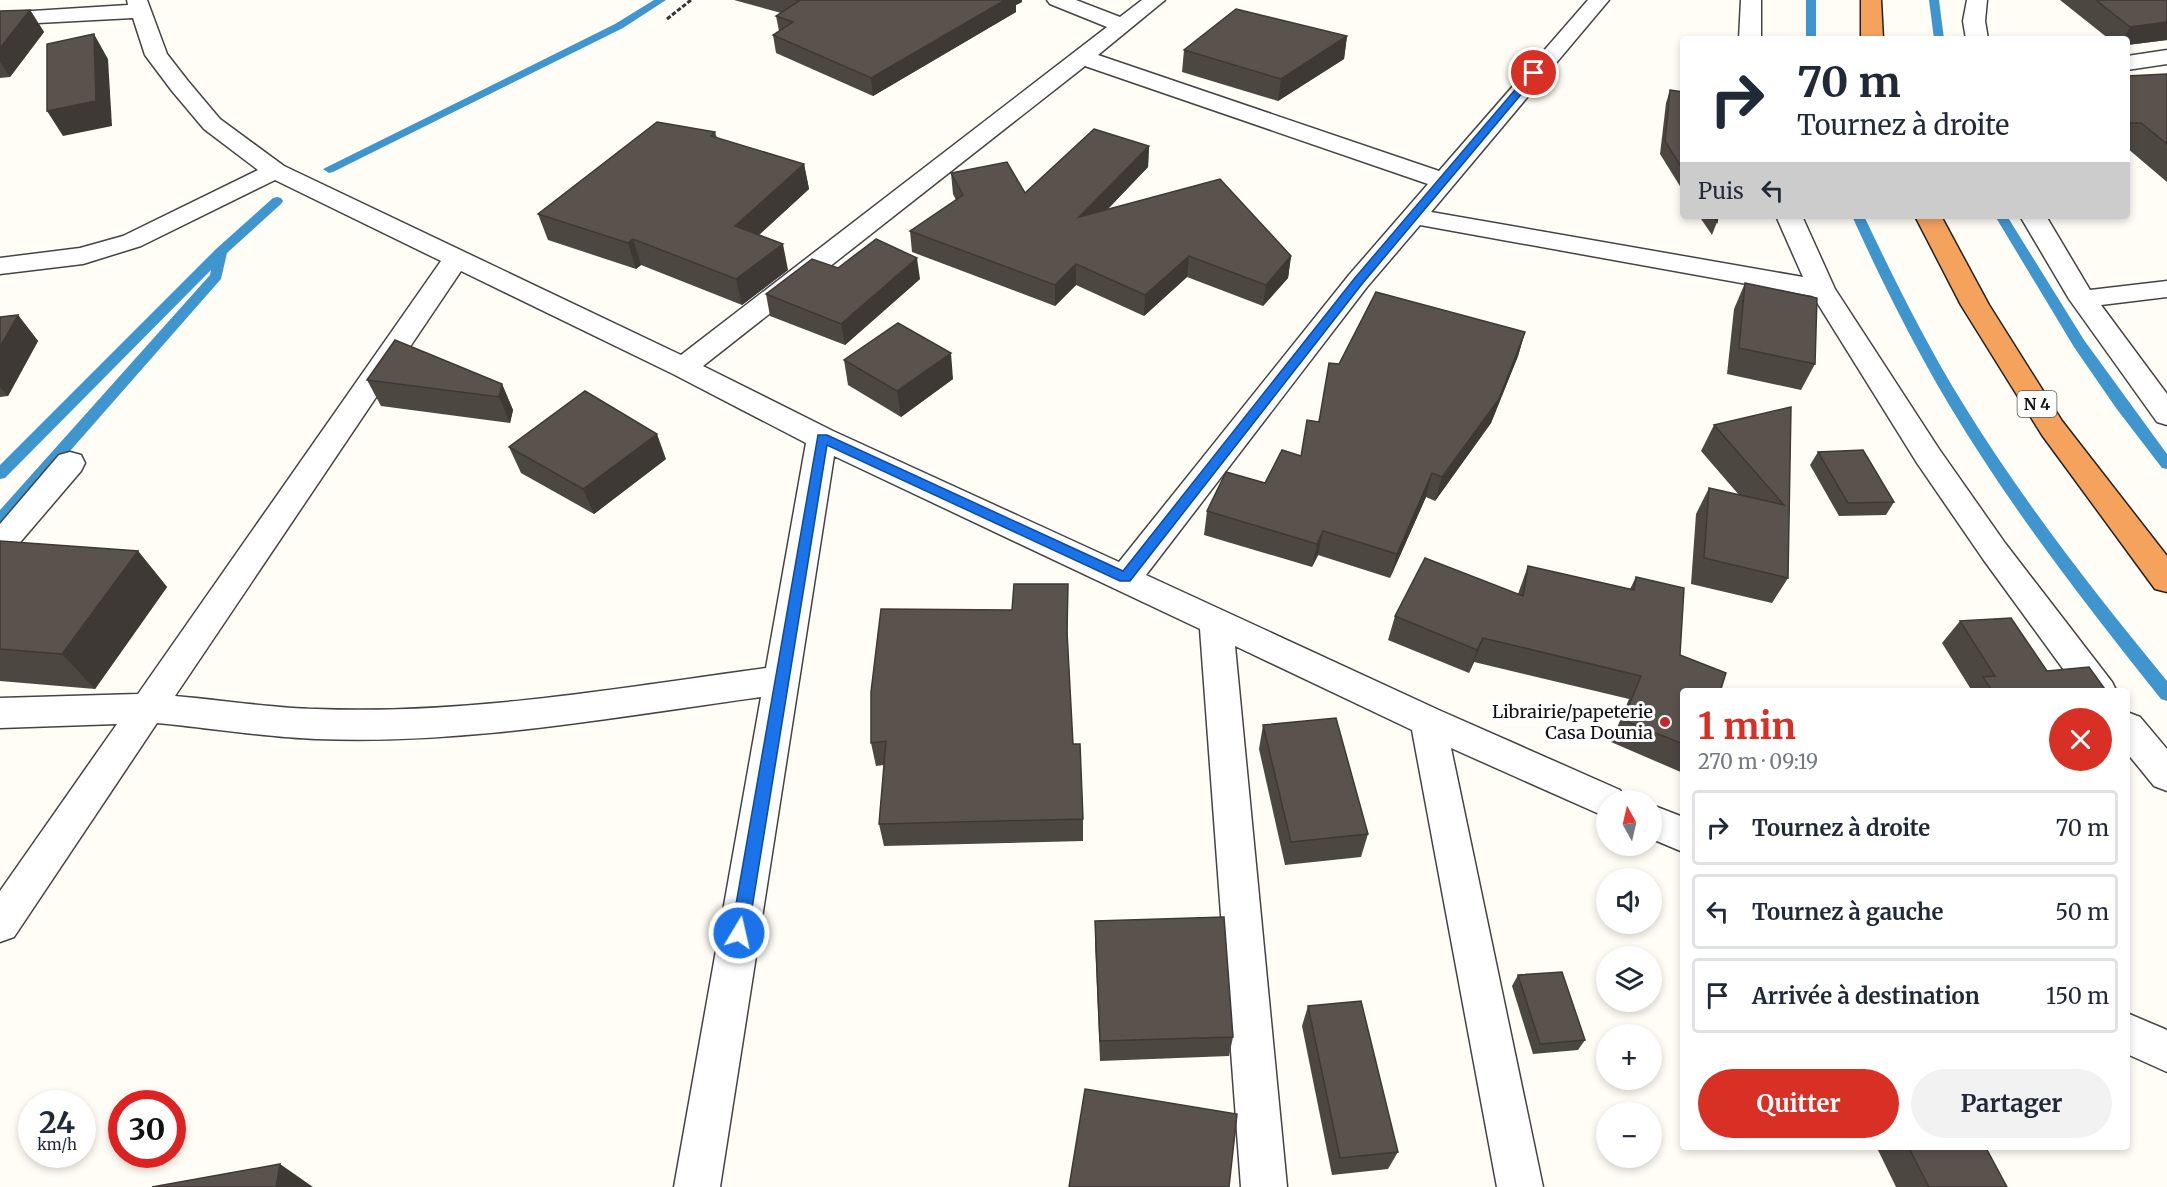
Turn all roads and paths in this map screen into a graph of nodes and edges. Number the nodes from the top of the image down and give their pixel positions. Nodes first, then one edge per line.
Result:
1 (691, 0) edge
2 (1057, 0) edge
3 (1155, 0) edge
4 (1599, 0) edge
5 (1751, 0) edge
6 (1870, 0) edge
7 (1977, 0) edge
8 (138, 5) edge
9 (667, 19) dead end
10 (0, 20) edge
11 (1122, 25) junction
12 (1750, 36) edge
13 (1872, 36) edge
14 (1976, 36) edge
15 (1081, 57) junction
16 (2167, 57) edge
17 (2130, 63) edge
18 (274, 171) junction
19 (1443, 181) junction
20 (1413, 216) junction
21 (1790, 219) edge
22 (1930, 219) edge
23 (2035, 219) edge
24 (456, 258) junction
25 (0, 266) edge
26 (1822, 289) junction
27 (2167, 289) edge
28 (2082, 299) junction
29 (683, 367) junction
30 (2167, 414) edge
31 (822, 438) junction
32 (70, 463) dead end
33 (0, 545) edge
34 (1125, 578) junction
35 (2167, 580) edge
36 (1216, 622) junction
37 (782, 680) junction
38 (2097, 688) edge
39 (148, 708) junction
40 (0, 712) edge
41 (1428, 721) junction
42 (2130, 731) edge
43 (2167, 776) edge
44 (1596, 796) edge
45 (1662, 826) edge
46 (1680, 834) edge
47 (0, 924) edge
48 (2130, 1034) edge
49 (2167, 1051) edge
50 (697, 1187) edge
51 (1264, 1187) edge
52 (1520, 1187) edge

1 - 9 path
2 - 11 street
3 - 11 street
4 - 19 street
5 - 12 street
6 - 13 highway
7 - 14 street
8 - 10 street
8 - 18 street
11 - 15 street
15 - 19 street
15 - 29 street
16 - 17 street
18 - 24 street
18 - 25 street
19 - 20 street
20 - 26 street
20 - 34 street
21 - 26 street
22 - 35 highway, N 4
23 - 28 street
24 - 29 street
24 - 39 street
26 - 38 street
27 - 28 street
28 - 30 street
29 - 31 street
31 - 34 street
31 - 37 street
32 - 33 street
34 - 36 street
36 - 41 street
36 - 51 street
37 - 39 street
37 - 50 street
39 - 40 street
39 - 47 street
41 - 44 street
41 - 52 street
42 - 43 street
45 - 46 street
48 - 49 street

